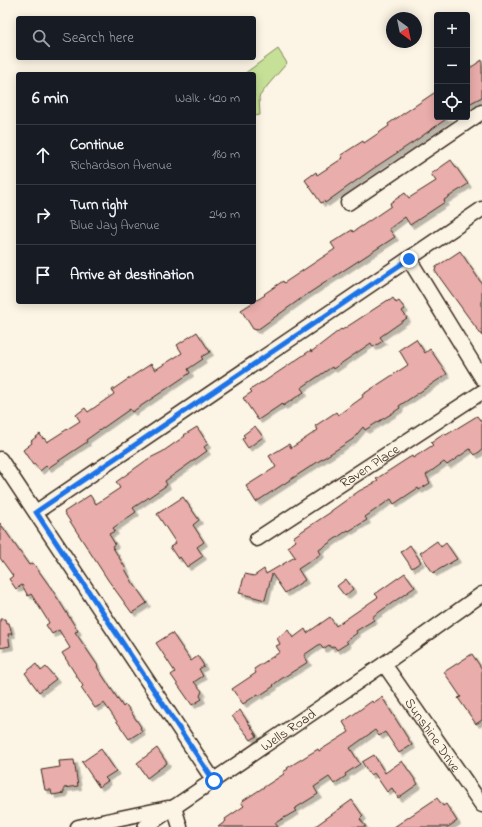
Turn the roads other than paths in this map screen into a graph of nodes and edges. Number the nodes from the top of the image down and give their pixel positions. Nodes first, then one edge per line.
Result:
1 (482, 112) edge
2 (348, 203) dead end
3 (482, 209) edge
4 (409, 259) junction
5 (482, 378) edge
6 (482, 392) edge
7 (0, 459) edge
8 (36, 512) junction
9 (257, 539) dead end
10 (482, 594) edge
11 (384, 664) junction
12 (214, 781) junction
13 (482, 805) edge
14 (174, 807) junction
15 (78, 827) edge
16 (145, 827) edge
17 (180, 827) edge

1 - 2 street
3 - 4 street
4 - 5 street
4 - 8 street
6 - 9 street, Raven Place
7 - 8 street
8 - 12 street
10 - 11 street, Wells Road
11 - 12 street, Wells Road
11 - 13 street, Sunshine Drive
12 - 14 street, Wells Road
14 - 15 street, Wells Road
14 - 16 street
14 - 17 street

